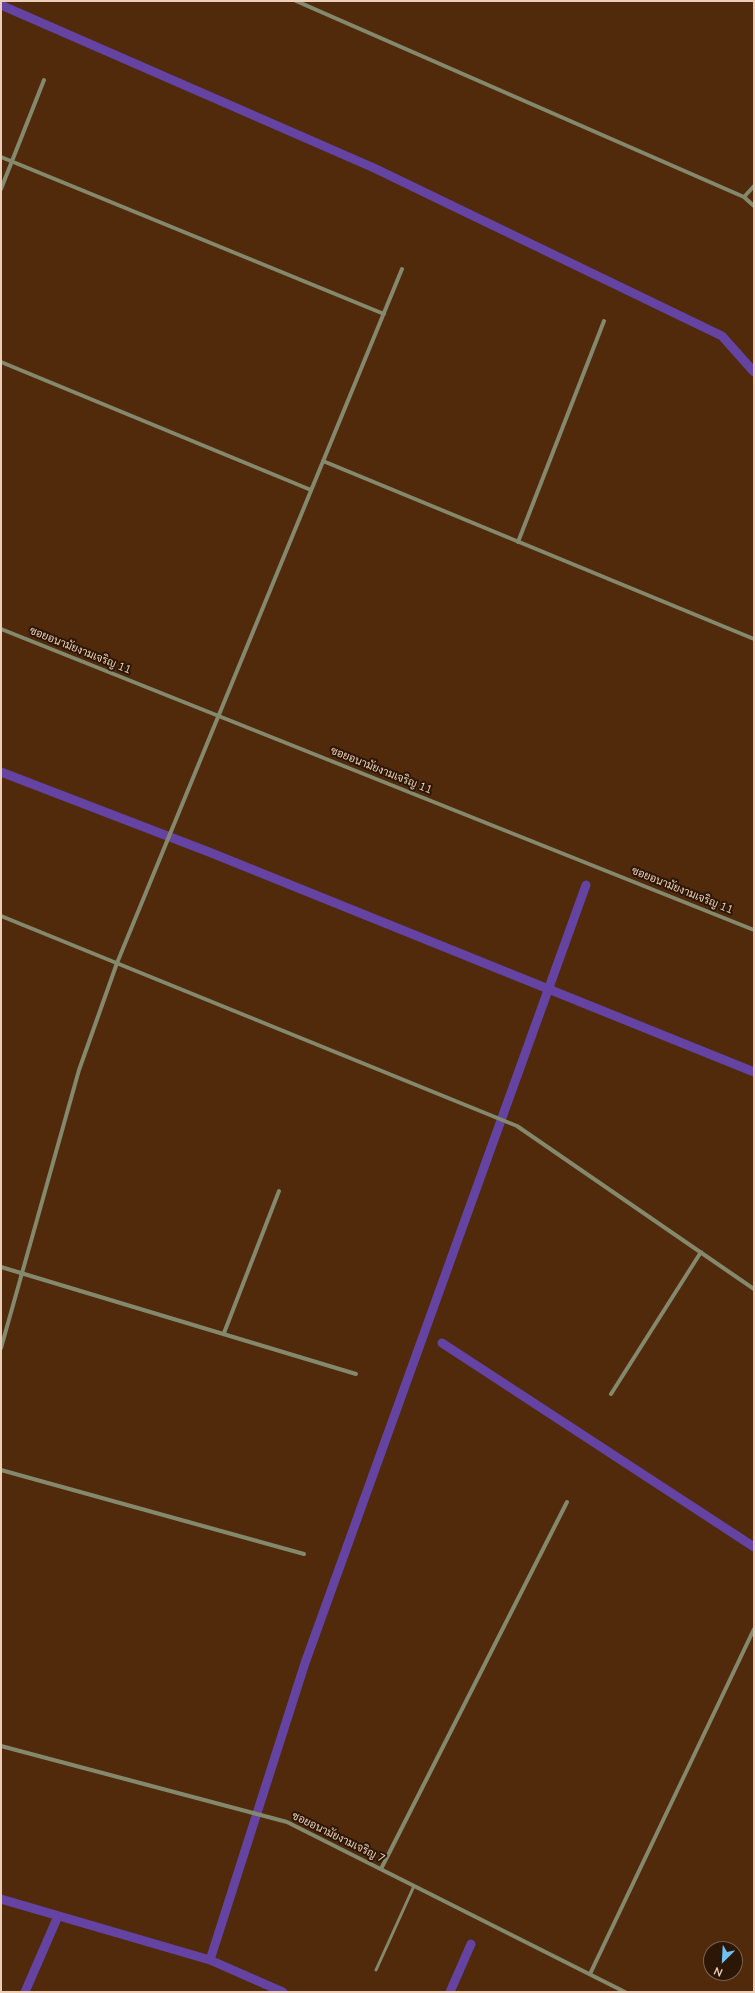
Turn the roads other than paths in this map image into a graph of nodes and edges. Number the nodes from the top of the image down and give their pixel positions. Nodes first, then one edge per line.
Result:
1 (296, 1) edge
2 (44, 80) dead end
3 (1, 157) edge
4 (12, 162) junction
5 (754, 186) edge
6 (1, 189) edge
7 (744, 197) junction
8 (754, 206) edge
9 (402, 269) dead end
10 (384, 314) junction
11 (604, 321) dead end
12 (1, 362) edge
13 (323, 461) junction
14 (312, 490) junction
15 (518, 542) junction
16 (1, 629) edge
17 (754, 639) edge
18 (218, 716) junction
19 (1, 916) edge
20 (754, 930) edge
21 (117, 963) junction
22 (279, 1191) dead end
23 (701, 1252) junction
24 (1, 1267) edge
25 (22, 1273) junction
26 (754, 1289) edge
27 (224, 1333) junction
28 (1, 1348) edge
29 (356, 1374) dead end
30 (611, 1394) dead end
31 (1, 1470) edge
32 (567, 1502) dead end
33 (304, 1554) dead end
34 (754, 1629) edge
35 (1, 1746) edge
36 (381, 1869) junction
37 (414, 1886) junction
38 (376, 1970) dead end
39 (590, 1974) junction
40 (625, 1992) edge

1 - 7 street
2 - 4 street
3 - 4 street
4 - 6 street
4 - 10 street
5 - 7 street
7 - 8 street
9 - 10 street
10 - 13 street
11 - 15 street
12 - 14 street
13 - 14 street
13 - 15 street
14 - 18 street
15 - 17 street
16 - 18 street, ซอยอนามัยงามเจริญ 11
18 - 20 street, ซอยอนามัยงามเจริญ 11
18 - 21 street
19 - 21 street
21 - 23 street
21 - 25 street
22 - 27 street
23 - 26 street
23 - 30 street
24 - 25 street
25 - 27 street
25 - 28 street
27 - 29 street
31 - 33 street
32 - 36 street
34 - 39 street
35 - 36 street, ซอยอนามัยงามเจริญ 7
36 - 37 street, ซอยอนามัยงามเจริญ 7
37 - 38 lane
37 - 39 street, ซอยอนามัยงามเจริญ 7
39 - 40 street, ซอยอนามัยงามเจริญ 7

